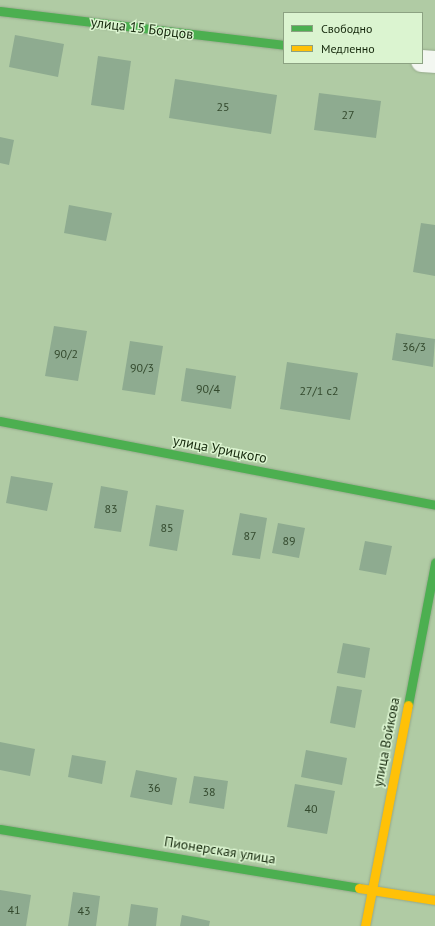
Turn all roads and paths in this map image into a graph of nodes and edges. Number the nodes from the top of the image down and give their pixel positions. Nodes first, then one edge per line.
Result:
1 (0, 11) edge
2 (283, 44) edge
3 (423, 61) edge
4 (435, 62) edge
5 (0, 421) edge
6 (435, 505) edge
7 (435, 563) edge
8 (0, 829) edge
9 (373, 889) junction
10 (435, 900) edge
11 (365, 926) edge

1 - 2 street, улица 15 Борцов
3 - 4 street
5 - 6 street, улица Урицкого
7 - 9 street, улица Войкова
8 - 9 street, Пионерская улица
9 - 10 street, Пионерская улица
9 - 11 street, улица Войкова

